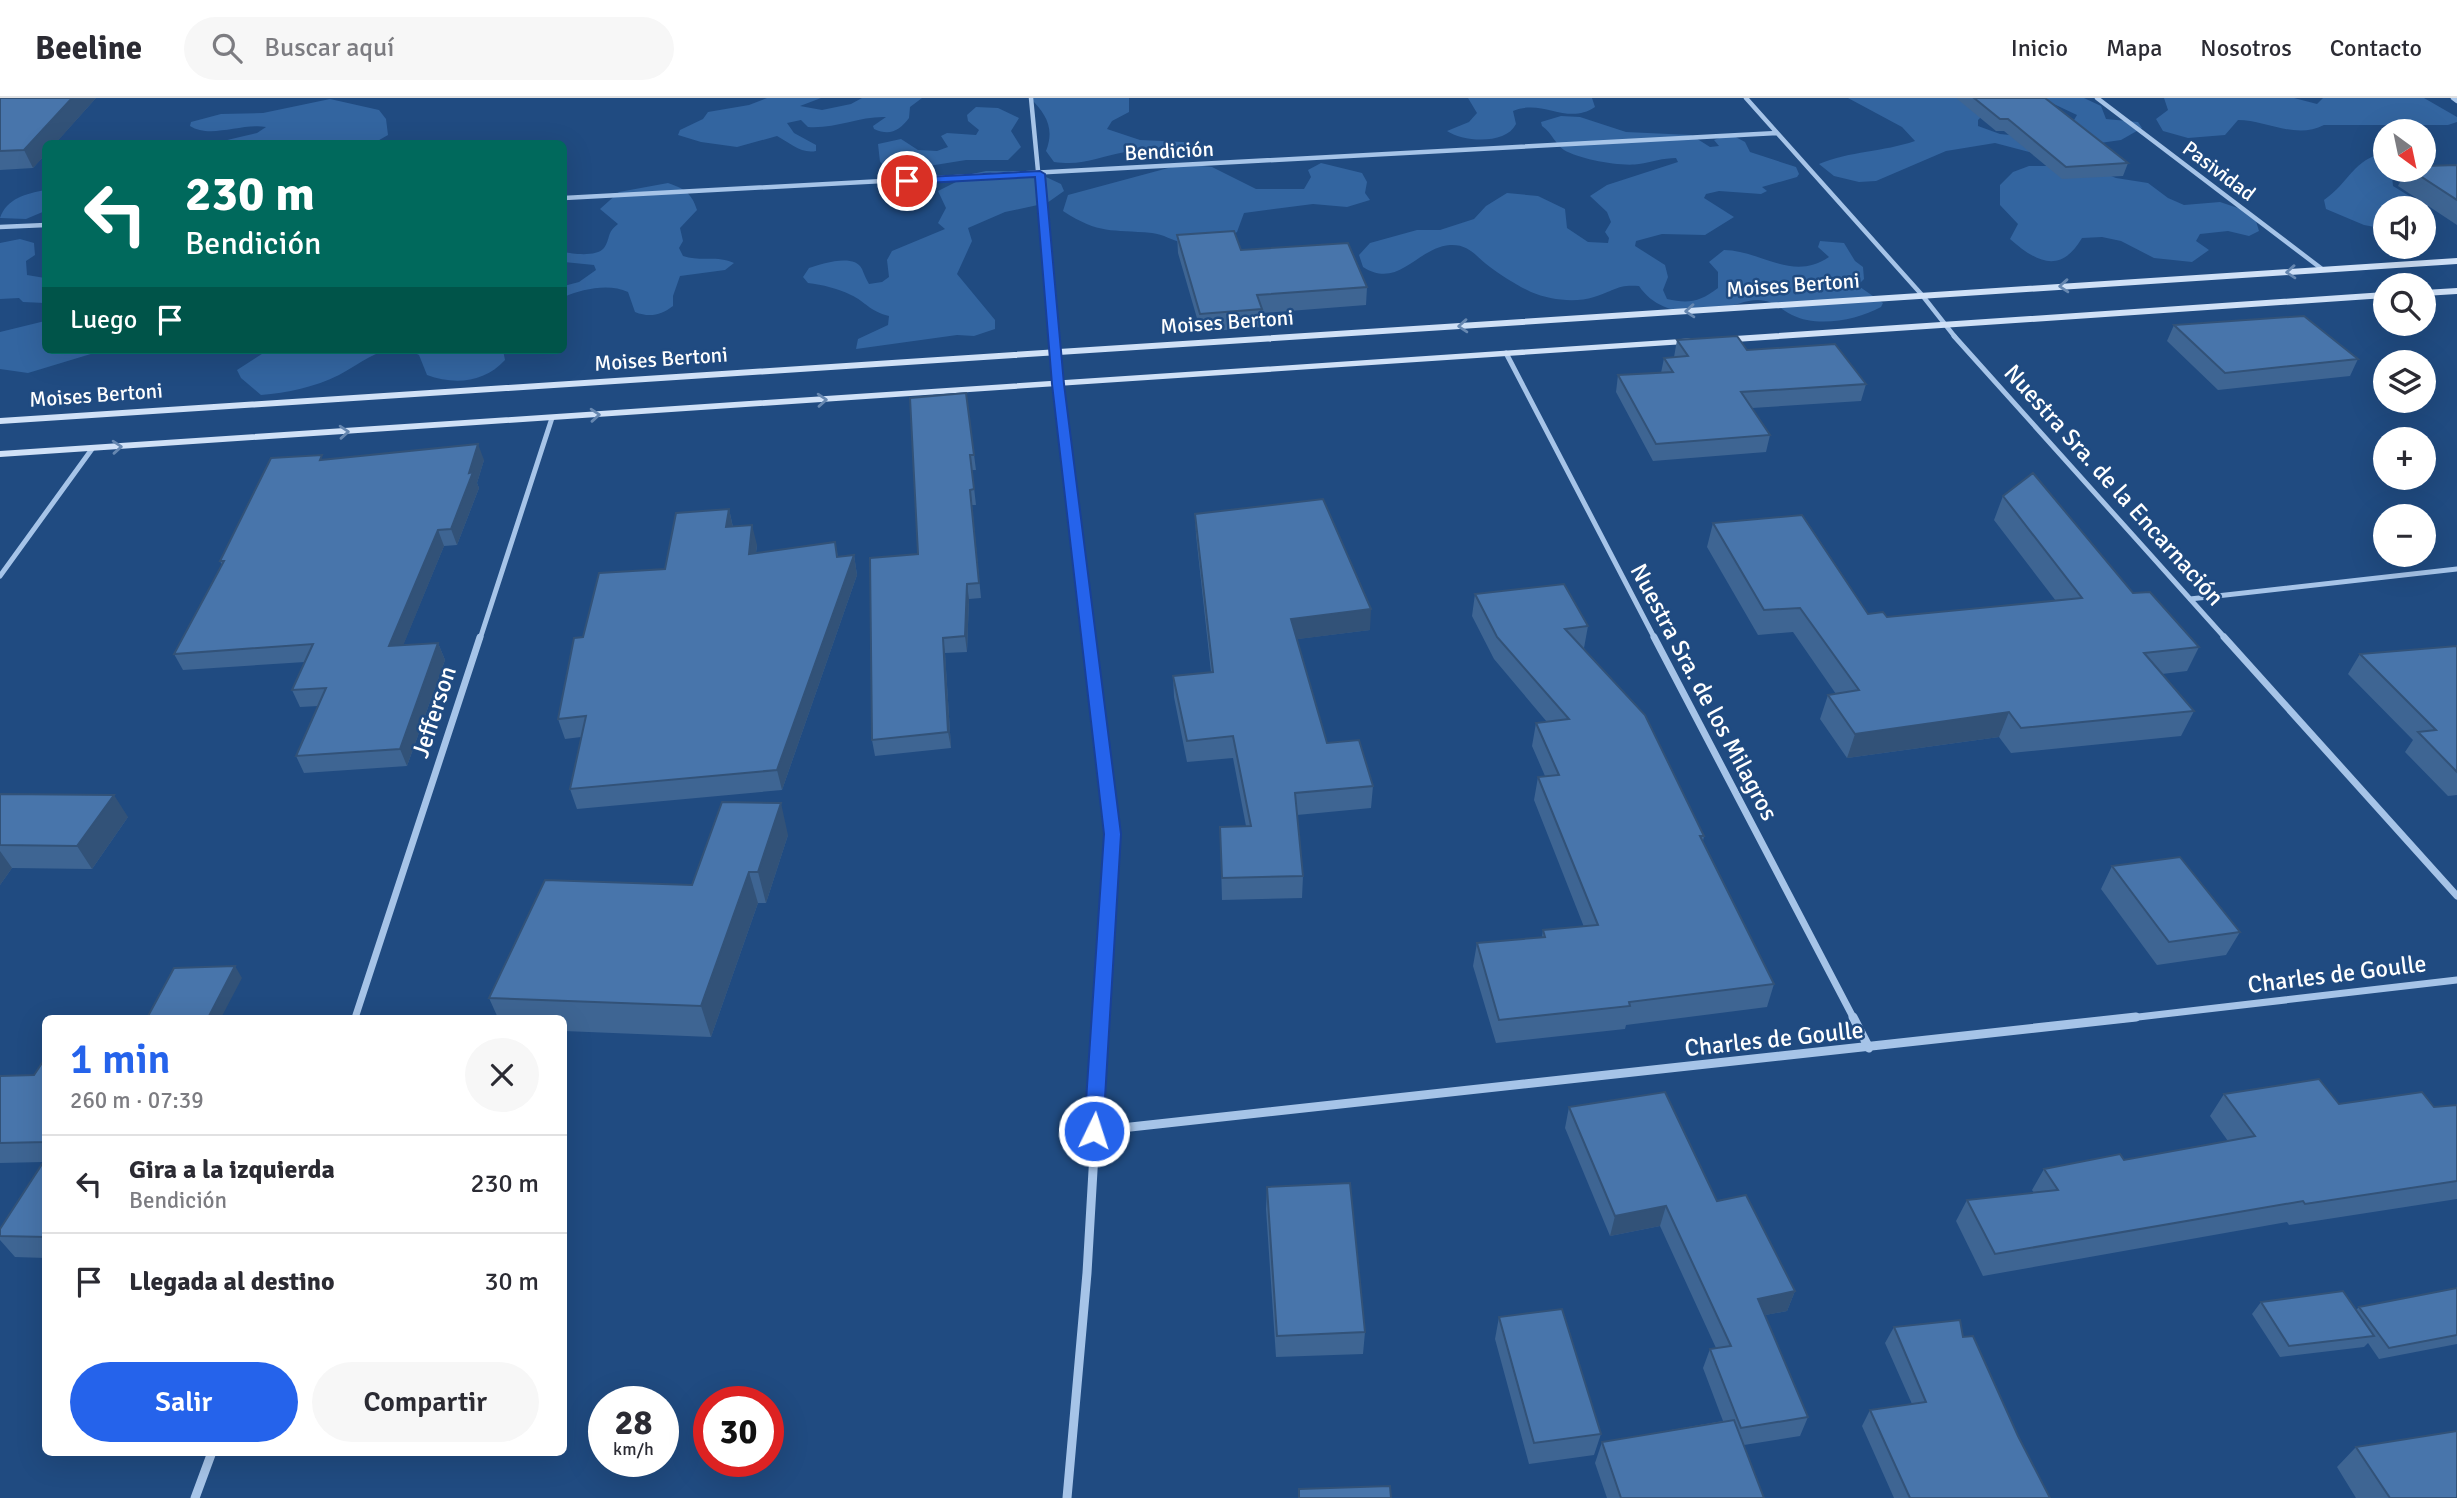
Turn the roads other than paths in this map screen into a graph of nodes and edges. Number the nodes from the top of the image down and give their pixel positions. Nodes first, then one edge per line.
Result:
1 (1031, 98) edge
2 (1746, 98) edge
3 (2097, 98) edge
4 (1777, 133) junction
5 (1040, 174) junction
6 (567, 198) edge
7 (42, 225) edge
8 (0, 227) edge
9 (2457, 261) edge
10 (2322, 270) junction
11 (2457, 291) edge
12 (2436, 292) edge
13 (1922, 296) junction
14 (2373, 296) edge
15 (1944, 325) junction
16 (1055, 352) junction
17 (1506, 354) junction
18 (1058, 384) junction
19 (552, 418) junction
20 (0, 421) edge
21 (92, 449) junction
22 (0, 454) edge
23 (2457, 569) edge
24 (0, 576) edge
25 (2190, 599) junction
26 (2457, 896) edge
27 (2457, 980) edge
28 (356, 1015) edge
29 (1869, 1048) junction
30 (1094, 1131) junction
31 (211, 1456) edge
32 (195, 1498) edge
33 (1067, 1498) edge

1 - 5 street
2 - 4 street, Nuestra Sra. de la Encarnación
3 - 10 street, Pasividad
4 - 5 street, Bendición
4 - 13 street, Nuestra Sra. de la Encarnación
5 - 6 street, Bendición
5 - 16 street
7 - 8 street
9 - 10 street, Moises Bertoni
10 -> 13 street, Moises Bertoni
11 - 12 street
13 - 15 street, Nuestra Sra. de la Encarnación
13 -> 16 street, Moises Bertoni
14 - 15 street, Moises Bertoni
15 - 17 street, Moises Bertoni
15 - 25 street, Nuestra Sra. de la Encarnación
16 - 18 street
16 - 20 street, Moises Bertoni
17 - 18 street, Moises Bertoni
17 - 29 street, Nuestra Sra. de los Milagros
19 -> 18 street, Moises Bertoni
18 - 30 street
21 -> 19 street, Moises Bertoni
19 - 28 street, Jefferson
21 - 22 street, Moises Bertoni
21 - 24 street
23 - 25 street
25 - 26 street, Nuestra Sra. de la Encarnación
27 - 29 street, Charles de Goulle
29 - 30 street, Charles de Goulle
30 - 33 street
31 - 32 street

